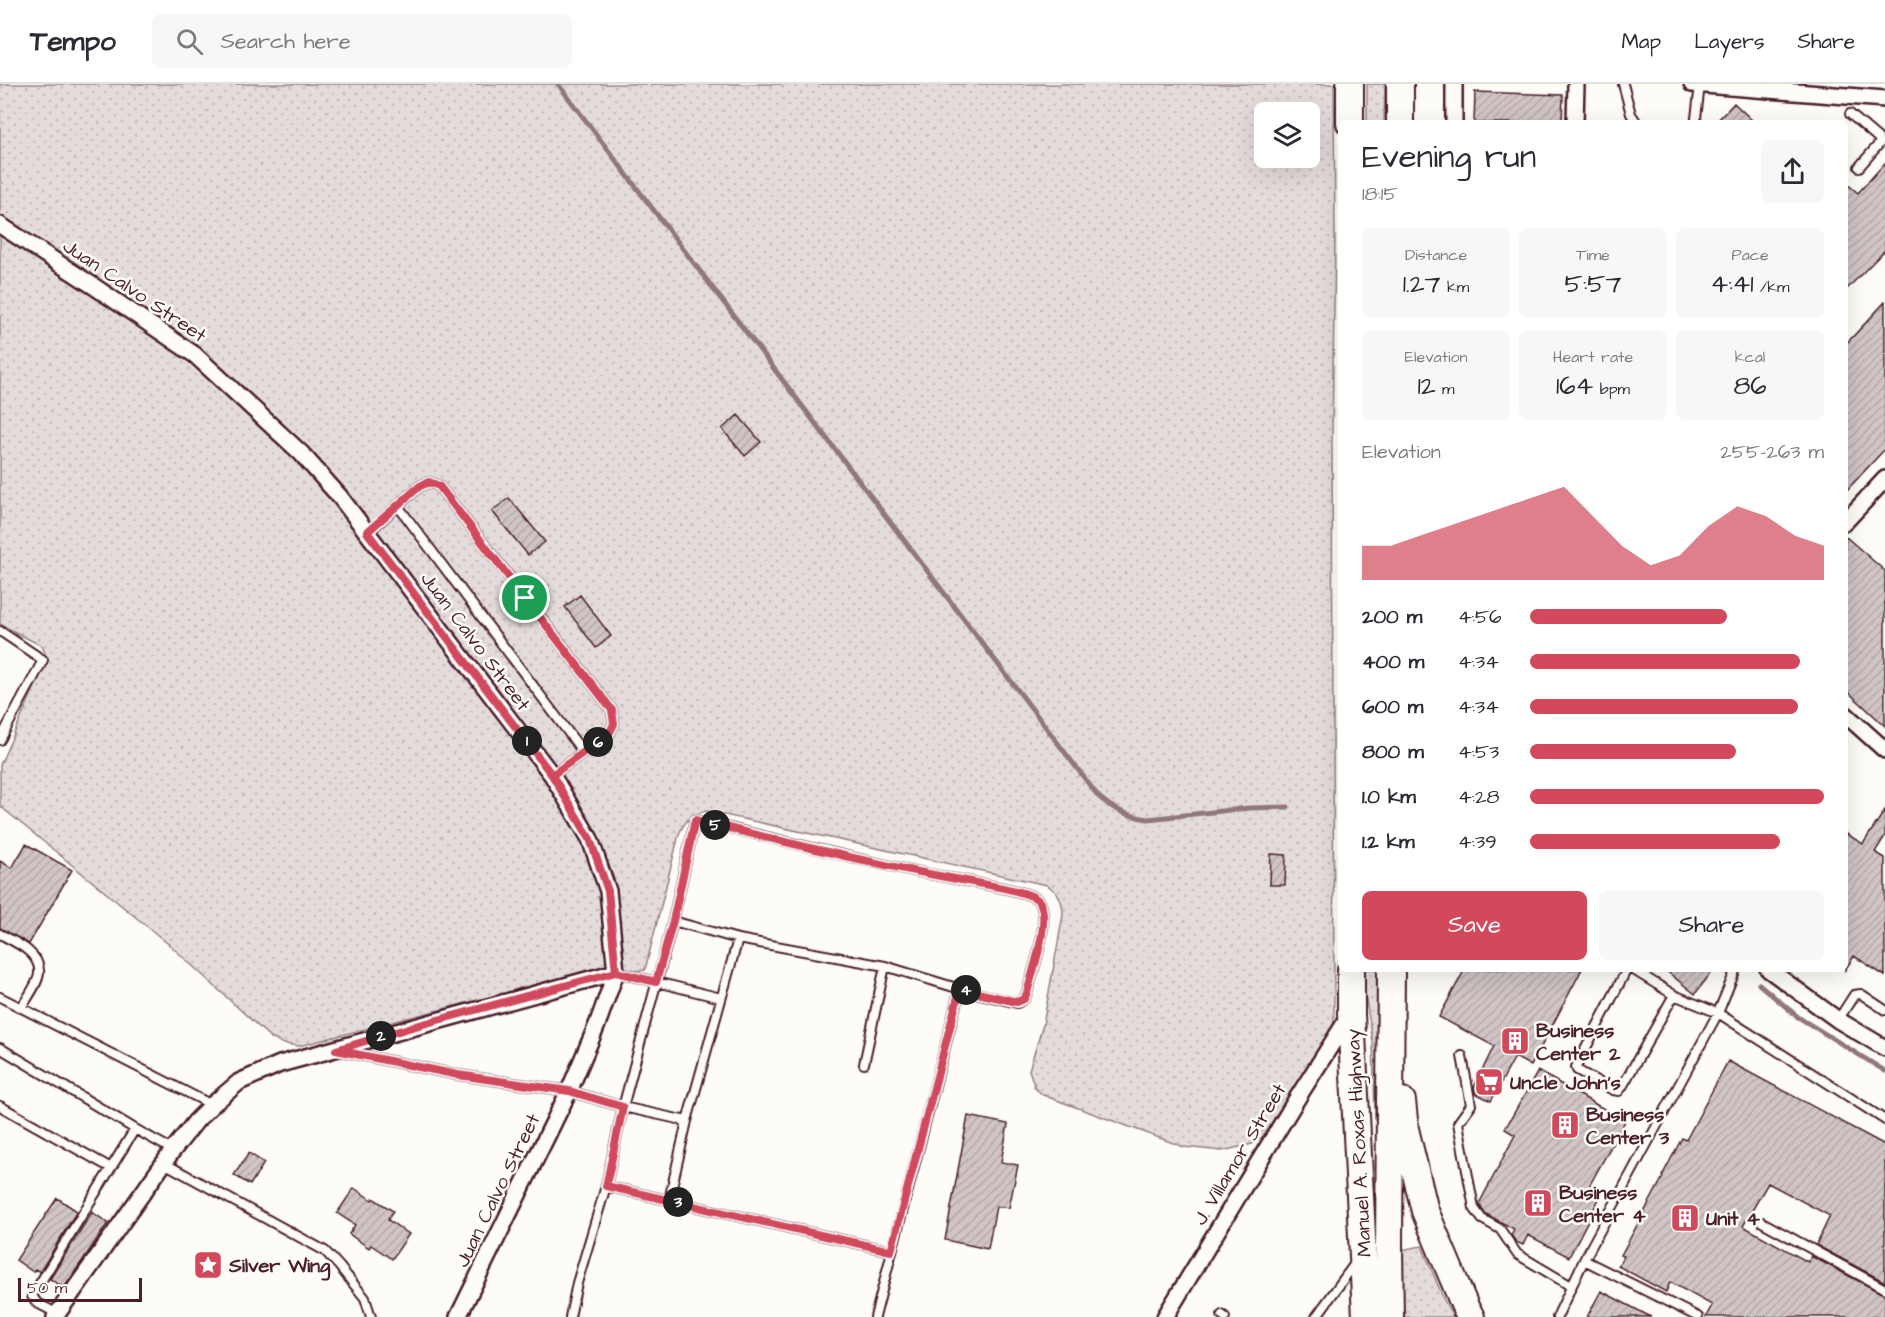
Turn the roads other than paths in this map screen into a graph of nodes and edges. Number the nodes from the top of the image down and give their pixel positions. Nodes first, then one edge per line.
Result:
1 (1350, 84) edge
2 (1400, 84) edge
3 (1454, 84) edge
4 (1576, 84) edge
5 (1623, 84) edge
6 (1692, 84) edge
7 (1700, 85) edge
8 (1768, 87) edge
9 (1885, 99) edge
10 (1850, 114) dead end
11 (1350, 120) edge
12 (1400, 120) edge
13 (1454, 120) edge
14 (1575, 120) edge
15 (1635, 120) edge
16 (1697, 120) edge
17 (1859, 167) dead end
18 (0, 225) edge
19 (1885, 479) edge
20 (398, 506) junction
21 (1848, 519) edge
22 (367, 532) junction
23 (0, 631) edge
24 (1848, 717) edge
25 (0, 740) edge
26 (1885, 750) edge
27 (583, 752) junction
28 (552, 775) junction
29 (673, 921) junction
30 (0, 934) edge
31 (738, 939) junction
32 (885, 966) junction
33 (616, 972) junction
34 (1351, 972) edge
35 (1628, 972) edge
36 (1635, 972) edge
37 (1735, 972) edge
38 (1772, 972) edge
39 (1391, 981) edge
40 (656, 982) junction
41 (960, 989) junction
42 (1674, 995) junction
43 (0, 997) edge
44 (721, 998) junction
45 (21, 1008) junction
46 (1885, 1010) edge
47 (1718, 1013) junction
48 (1351, 1014) junction
49 (1838, 1020) junction
50 (0, 1048) edge
51 (1885, 1048) edge
52 (336, 1050) junction
53 (1462, 1056) dead end
54 (864, 1064) dead end
55 (569, 1091) junction
56 (212, 1105) junction
57 (0, 1106) edge
58 (623, 1107) junction
59 (1885, 1120) edge
60 (687, 1122) junction
61 (135, 1130) junction
62 (173, 1150) junction
63 (164, 1163) junction
64 (111, 1168) junction
65 (606, 1186) junction
66 (669, 1200) junction
67 (1762, 1222) dead end
68 (891, 1251) junction
69 (1364, 1252) junction
70 (1584, 1260) junction
71 (1571, 1286) junction
72 (1885, 1289) edge
73 (58, 1316) edge
74 (371, 1317) edge
75 (458, 1317) edge
76 (570, 1317) edge
77 (875, 1317) edge
78 (1165, 1317) edge
79 (1316, 1317) edge
80 (1366, 1317) edge
81 (1390, 1317) edge
82 (1471, 1317) edge
83 (1557, 1317) edge
84 (1698, 1317) edge

1 - 11 main road
2 - 12 main road
3 - 13 street
4 - 14 street
5 - 15 lane
6 - 7 street
7 - 8 street
7 - 16 lane
8 - 9 street
10 - 17 lane
18 - 22 street, Juan Calvo Street
19 - 21 street
20 - 22 lane
20 - 27 lane
20 - 27 lane
22 - 28 street, Juan Calvo Street
23 - 25 lane
24 - 26 street
27 - 28 lane
28 - 33 street, Juan Calvo Street
29 - 31 lane
29 - 40 lane
29 - 41 lane
30 - 45 lane
31 - 32 lane
31 - 44 lane
32 - 41 lane
32 - 54 lane
33 - 40 lane
33 - 52 street
33 - 55 street, Juan Calvo Street
34 - 48 main road, Manuel A. Roxas Highway
35 - 42 lane
36 - 42 lane
37 - 47 lane
38 - 49 street
39 - 81 main road, Manuel A. Roxas Highway
39 - 82 main road
40 - 44 lane
40 - 58 lane
41 - 68 lane
42 - 47 lane
43 - 45 lane
44 - 60 lane
45 - 56 lane
46 - 49 lane
47 - 59 lane
47 - 70 lane
48 - 69 main road, Manuel A. Roxas Highway
48 - 78 street, J. Villamor Street
49 - 51 street
50 - 61 lane
52 - 55 lane
52 - 56 street
53 - 71 lane
55 - 58 lane
55 - 75 street, Juan Calvo Street
56 - 62 street
57 - 64 lane
58 - 60 lane
58 - 65 lane
60 - 66 lane
61 - 62 lane
61 - 64 lane
62 - 63 street
63 - 73 street
63 - 74 lane
64 - 73 lane
65 - 66 lane
65 - 76 lane
66 - 68 lane
67 - 72 lane
68 - 77 lane
69 - 79 lane
69 - 80 main road, Manuel A. Roxas Highway
70 - 71 lane
70 - 84 lane
71 - 83 lane

